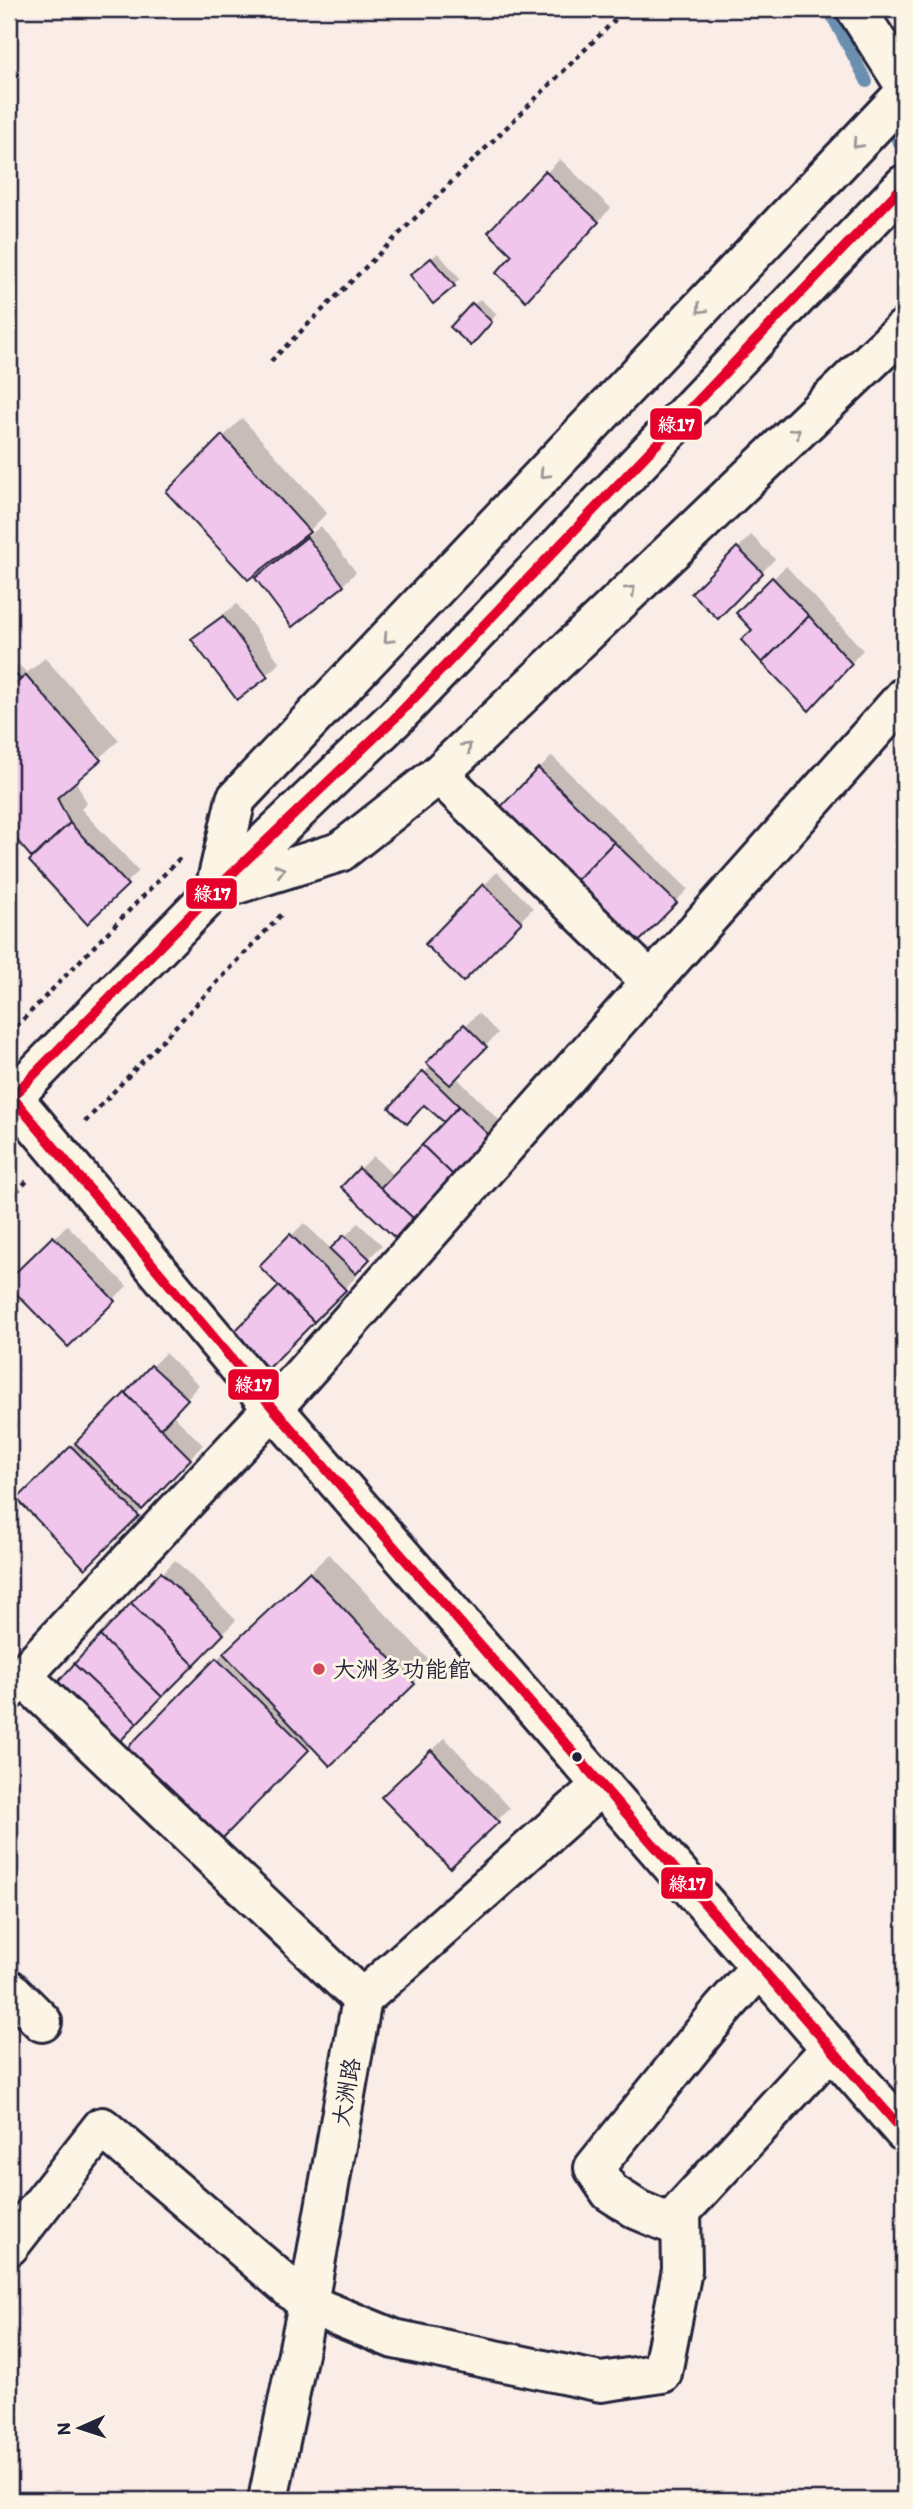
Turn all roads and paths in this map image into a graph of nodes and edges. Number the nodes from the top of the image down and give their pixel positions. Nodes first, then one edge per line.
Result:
1 (626, 9) edge
2 (856, 9) edge
3 (904, 84) edge
4 (904, 94) edge
5 (904, 185) edge
6 (904, 329) edge
7 (271, 361) dead end
8 (904, 697) edge
9 (439, 774) junction
10 (215, 890) junction
11 (284, 912) dead end
12 (651, 982) junction
13 (10, 1097) edge
14 (57, 1152) junction
15 (9, 1199) edge
16 (273, 1408) junction
17 (15, 1683) edge
18 (602, 1785) junction
19 (761, 1967) junction
20 (9, 1989) edge
21 (362, 1999) junction
22 (43, 2022) dead end
23 (831, 2048) junction
24 (904, 2132) edge
25 (681, 2228) junction
26 (9, 2246) edge
27 (308, 2304) junction
28 (268, 2500) edge

1 - 7 path
2 - 3 street
4 -> 10 street
5 - 10 street
9 -> 6 street
8 - 12 street
10 -> 9 street
9 - 12 street
10 - 13 street
11 - 14 path
12 - 16 street
13 - 14 street
14 - 15 path
14 - 16 street
16 - 17 street
16 - 18 street
17 - 21 street
18 - 19 street
18 - 21 street
19 - 23 street
19 - 25 street
20 - 22 street
21 - 27 street, 大洲路
23 - 24 street
23 - 25 street
25 - 27 street
26 - 27 street
27 - 28 street, 大洲路

